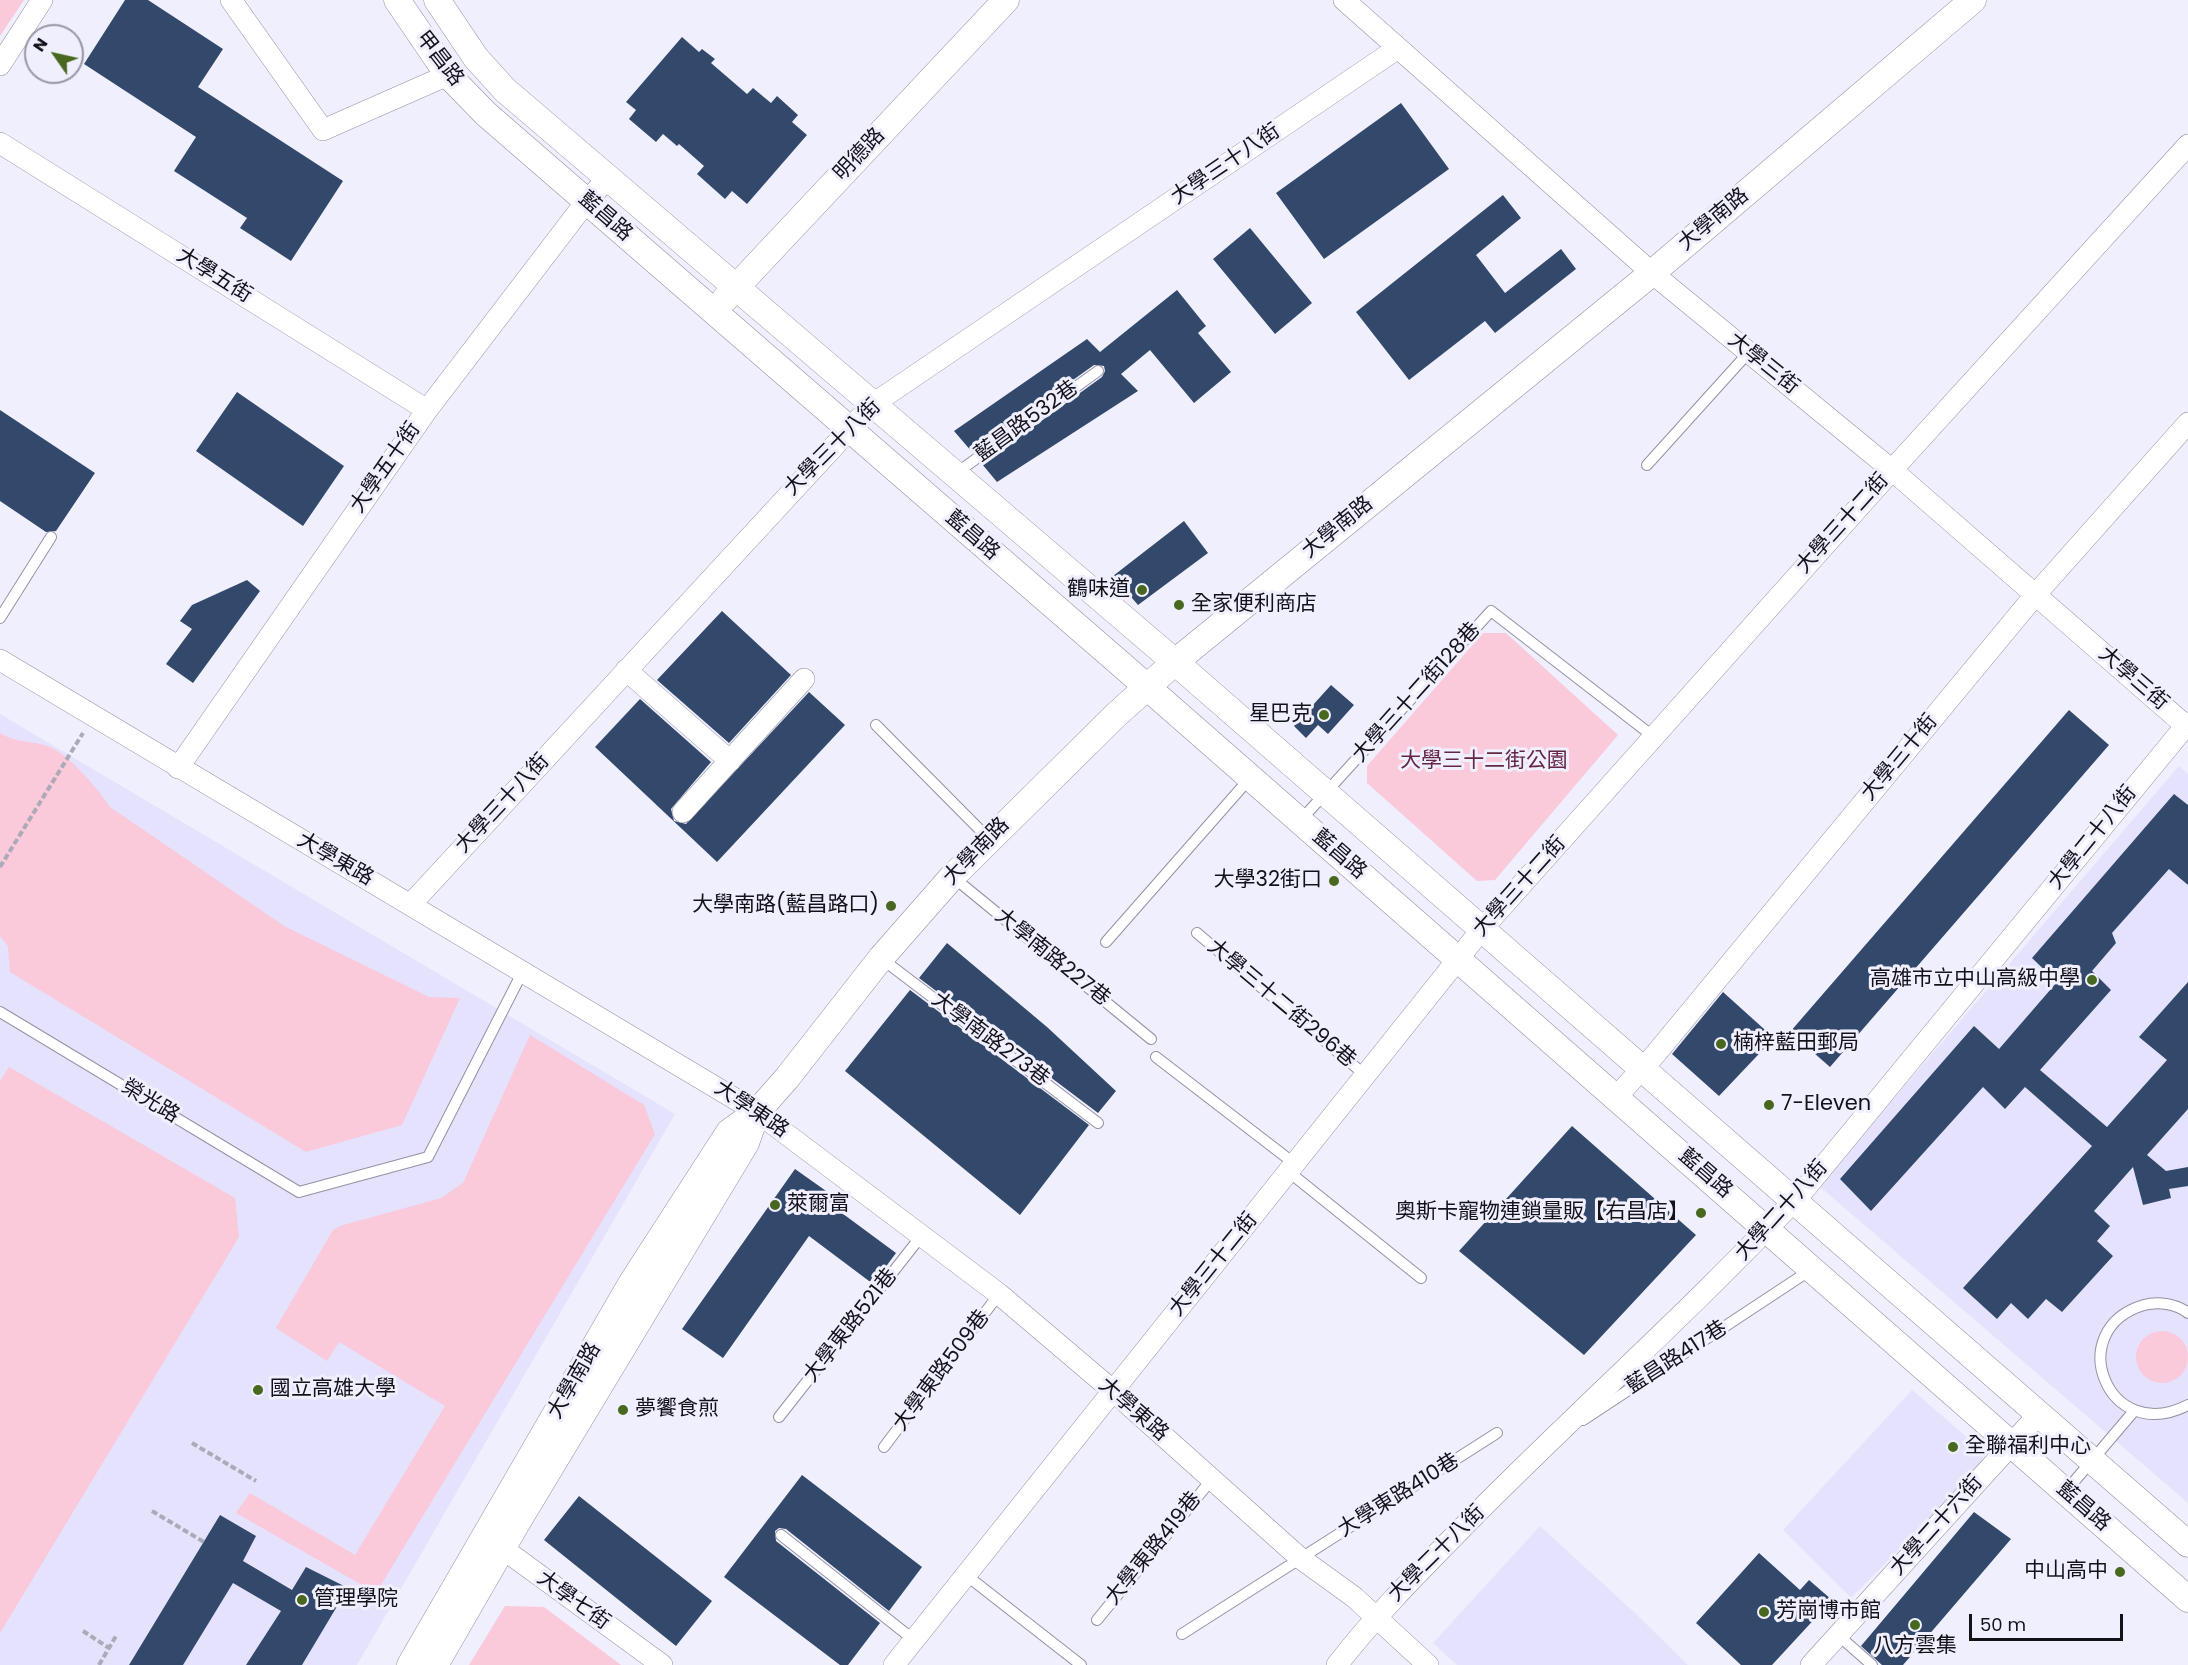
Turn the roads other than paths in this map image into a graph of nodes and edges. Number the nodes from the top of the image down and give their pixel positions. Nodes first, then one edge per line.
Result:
1 (42, 0) edge
2 (231, 0) edge
3 (397, 0) edge
4 (437, 0) edge
5 (1006, 0) edge
6 (1344, 0) edge
7 (1973, 0) edge
8 (1398, 48) junction
9 (0, 65) edge
10 (448, 75) junction
11 (505, 90) joint
12 (486, 114) joint
13 (0, 143) edge
14 (2188, 145) edge
15 (608, 178) junction
16 (586, 202) junction
17 (1652, 273) junction
18 (736, 285) junction
19 (715, 311) junction
20 (1749, 352) junction
21 (1098, 370) dead end
22 (873, 404) junction
23 (427, 410) junction
24 (2188, 423) edge
25 (848, 428) junction
26 (1647, 465) dead end
27 (1892, 470) junction
28 (955, 474) junction
29 (51, 537) dead end
30 (2036, 594) junction
31 (0, 618) edge
32 (0, 660) edge
33 (1175, 662) junction
34 (626, 670) junction
35 (804, 679) dead end
36 (1147, 687) junction
37 (876, 724) dead end
38 (2187, 724) edge
39 (1654, 736) junction
40 (730, 760) junction
41 (178, 768) junction
42 (1250, 777) junction
43 (1327, 794) junction
44 (683, 812) dead end
45 (1300, 821) junction
46 (989, 839) junction
47 (952, 877) junction
48 (411, 904) junction
49 (1482, 929) junction
50 (1197, 933) dead end
51 (1106, 942) dead end
52 (881, 958) junction
53 (1457, 958) junction
54 (523, 971) junction
55 (0, 1012) edge
56 (1151, 1039) dead end
57 (1156, 1057) dead end
58 (1643, 1068) junction
59 (1365, 1075) junction
60 (1616, 1097) junction
61 (757, 1112) junction
62 (1098, 1123) dead end
63 (1292, 1168) junction
64 (1795, 1200) junction
65 (1767, 1229) junction
66 (922, 1235) junction
67 (1812, 1269) junction
68 (1421, 1278) dead end
69 (999, 1294) junction
70 (2188, 1313) edge
71 (1112, 1390) junction
72 (2188, 1405) edge
73 (2134, 1411) junction
74 (2039, 1414) junction
75 (779, 1417) dead end
76 (1497, 1433) dead end
77 (2011, 1443) junction
78 (884, 1447) dead end
79 (1542, 1447) junction
80 (2092, 1460) junction
81 (1212, 1479) junction
82 (2066, 1492) junction
83 (781, 1535) dead end
84 (494, 1542) junction
85 (2188, 1544) edge
86 (1300, 1558) junction
87 (966, 1575) junction
88 (2188, 1599) edge
89 (1375, 1617) junction
90 (1097, 1620) dead end
91 (1182, 1634) dead end
92 (1839, 1635) junction
93 (914, 1640) junction
94 (410, 1665) edge
95 (435, 1665) edge
96 (662, 1665) edge
97 (894, 1665) edge
98 (1081, 1665) edge
99 (1337, 1665) edge
100 (1428, 1665) edge
101 (1811, 1665) edge
102 (1872, 1665) edge

1 - 9 street
2 - 10 street
3 - 10 street, 甲昌路
4 - 11 street, 甲昌路
5 - 18 street, 明德路
6 - 8 street, 大學三街
7 - 17 street, 大學南路
8 - 17 street, 大學三街
8 - 22 street, 大學三十八街
10 - 12 street, 甲昌路
11 - 15 street, 藍昌路
12 - 16 street, 藍昌路
13 - 23 street, 大學五街
14 - 27 street, 大學三十二街
15 - 16 street, 大學五十街
15 - 18 street, 藍昌路
16 - 19 street, 藍昌路
16 - 23 street, 大學五十街
17 - 20 street, 大學三街
17 - 33 street, 大學南路
18 - 19 street, 明德路
18 - 22 street, 藍昌路
19 - 25 street, 藍昌路
20 - 26 lane
20 - 27 street, 大學三街
21 - 28 lane, 藍昌路532巷
22 - 25 street, 大學三十八街
22 - 28 street, 藍昌路
23 - 41 street, 大學五十街
24 - 30 street, 大學三十街
25 - 34 street, 大學三十八街
25 - 36 street, 藍昌路
27 - 30 street, 大學三街
27 - 39 street, 大學三十二街
28 - 33 street, 藍昌路
29 - 31 lane
30 - 38 street, 大學三街
30 - 58 street, 大學三十街
32 - 41 street, 大學東路
33 - 36 street, 大學南路
33 - 43 street, 藍昌路
34 - 40 street
34 - 48 street, 大學三十八街
35 - 40 street
36 - 42 street, 藍昌路
36 - 46 street, 大學南路
37 - 46 lane
38 - 64 street, 大學二十八街
39 - 43 lane, 大學三十二街128巷
39 - 49 street, 大學三十二街
40 - 44 street
41 - 48 street, 大學東路
42 - 45 street, 藍昌路
42 - 51 lane
43 - 45 lane, 大學三十二街128巷
43 - 49 street, 藍昌路
45 - 53 street, 藍昌路
46 - 47 street, 大學南路
47 - 52 street, 大學南路
47 - 56 lane, 大學南路227巷
48 - 54 street, 大學東路
49 - 53 street, 大學三十二街
49 - 58 street, 藍昌路
50 - 59 lane, 大學三十二街296巷
52 - 61 street, 大學南路
52 - 62 lane, 大學南路273巷
53 - 59 street, 大學三十二街
53 - 60 street, 藍昌路
54 - 55 lane, 榮光路
54 - 61 street, 大學東路
57 - 63 lane
58 - 60 street, 大學三十街
58 - 64 street, 藍昌路
59 - 63 street, 大學三十二街
60 - 65 street, 藍昌路
61 - 66 street, 大學東路
61 - 84 street, 大學南路
63 - 68 lane
63 - 71 street, 大學三十二街
64 - 65 street, 大學二十八街
64 - 74 street, 藍昌路
65 - 67 street, 藍昌路
65 - 79 street, 大學二十八街
66 - 69 street, 大學東路
66 - 75 lane, 大學東路521巷
67 - 77 street, 藍昌路
67 - 79 lane, 藍昌路417巷
69 - 71 street, 大學東路
69 - 78 lane, 大學東路509巷
70 - 73 lane
71 - 81 street, 大學東路
71 - 87 street, 大學三十二街
72 - 73 lane
73 - 80 lane
74 - 77 street, 大學二十六街
74 - 80 street, 藍昌路
76 - 86 lane, 大學東路410巷
77 - 82 street, 藍昌路
77 - 92 street, 大學二十六街
79 - 89 street, 大學二十八街
80 - 82 lane
80 - 85 street, 藍昌路
81 - 86 street, 大學東路
81 - 90 lane, 大學東路419巷
82 - 88 street, 藍昌路
83 - 93 lane
84 - 94 street, 大學南路
84 - 95 street, 大學南路
84 - 96 street, 大學七街
86 - 89 street, 大學東路
86 - 91 lane, 大學東路410巷
87 - 93 street, 大學三十二街
87 - 98 lane
89 - 99 street, 大學二十八街
89 - 100 street, 大學東路
92 - 101 street, 大學二十六街
92 - 102 lane
93 - 97 street, 大學三十二街

